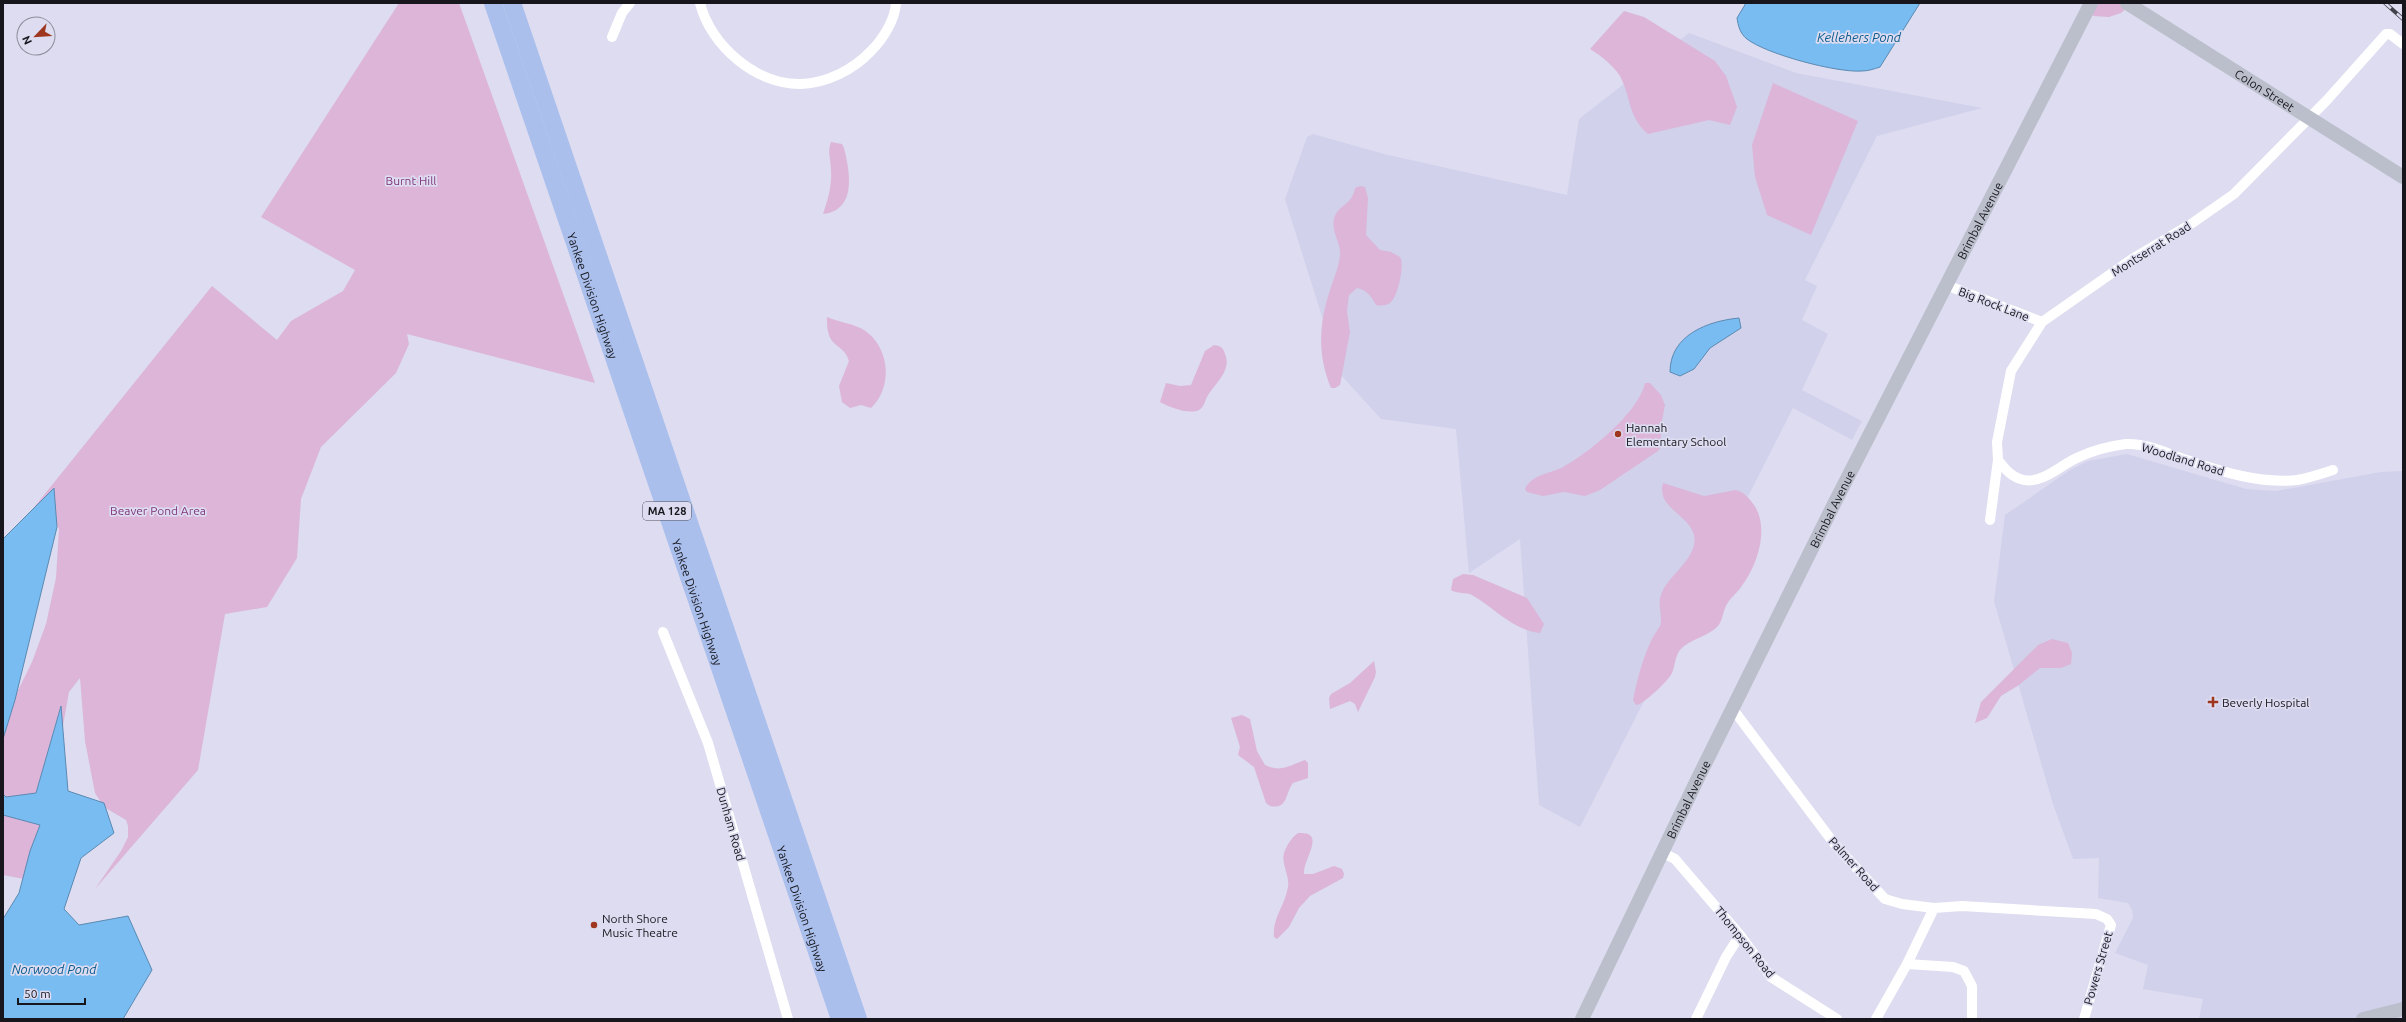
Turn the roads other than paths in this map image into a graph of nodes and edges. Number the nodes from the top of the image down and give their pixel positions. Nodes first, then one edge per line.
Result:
1 (493, 3) edge
2 (512, 3) edge
3 (630, 3) edge
4 (700, 3) edge
5 (896, 3) edge
6 (2091, 3) edge
7 (2127, 3) edge
8 (612, 37) dead end
9 (2403, 44) edge
10 (2310, 118) junction
11 (2403, 177) edge
12 (1946, 285) junction
13 (2042, 322) junction
14 (1998, 460) junction
15 (2333, 470) dead end
16 (1990, 520) dead end
17 (663, 632) dead end
18 (1732, 708) junction
19 (1663, 853) junction
20 (1934, 908) junction
21 (2107, 919) joint
22 (1740, 935) junction
23 (1907, 964) junction
24 (2403, 1009) edge
25 (788, 1019) edge
26 (840, 1019) edge
27 (858, 1019) edge
28 (1582, 1019) edge
29 (1696, 1019) edge
30 (1838, 1019) edge
31 (1876, 1019) edge
32 (1972, 1019) edge
33 (2084, 1019) edge
34 (2363, 1019) edge

1 - 26 highway, Yankee Division Highway / MA 128
2 - 27 highway, Yankee Division Highway / MA 128
3 - 8 street
4 - 5 street
6 - 12 main road, Brimbal Avenue
7 - 10 main road, Colon Street
9 - 10 street, Montserrat Road
10 - 11 main road, Colon Street
10 - 13 street, Montserrat Road
12 - 13 street, Big Rock Lane
12 - 18 main road, Brimbal Avenue
13 - 14 street, Montserrat Road
14 - 15 street, Woodland Road
14 - 16 street, Montserrat Road
17 - 25 street, Dunham Road
18 - 19 main road, Brimbal Avenue
18 - 20 street, Palmer Road
19 - 22 street, Thompson Road
19 - 28 main road, Brimbal Avenue
20 - 21 street, Palmer Road
20 - 23 street
21 - 33 street, Powers Street
22 - 29 street
22 - 30 street, Thompson Road
23 - 31 street
23 - 32 street
24 - 34 main road

